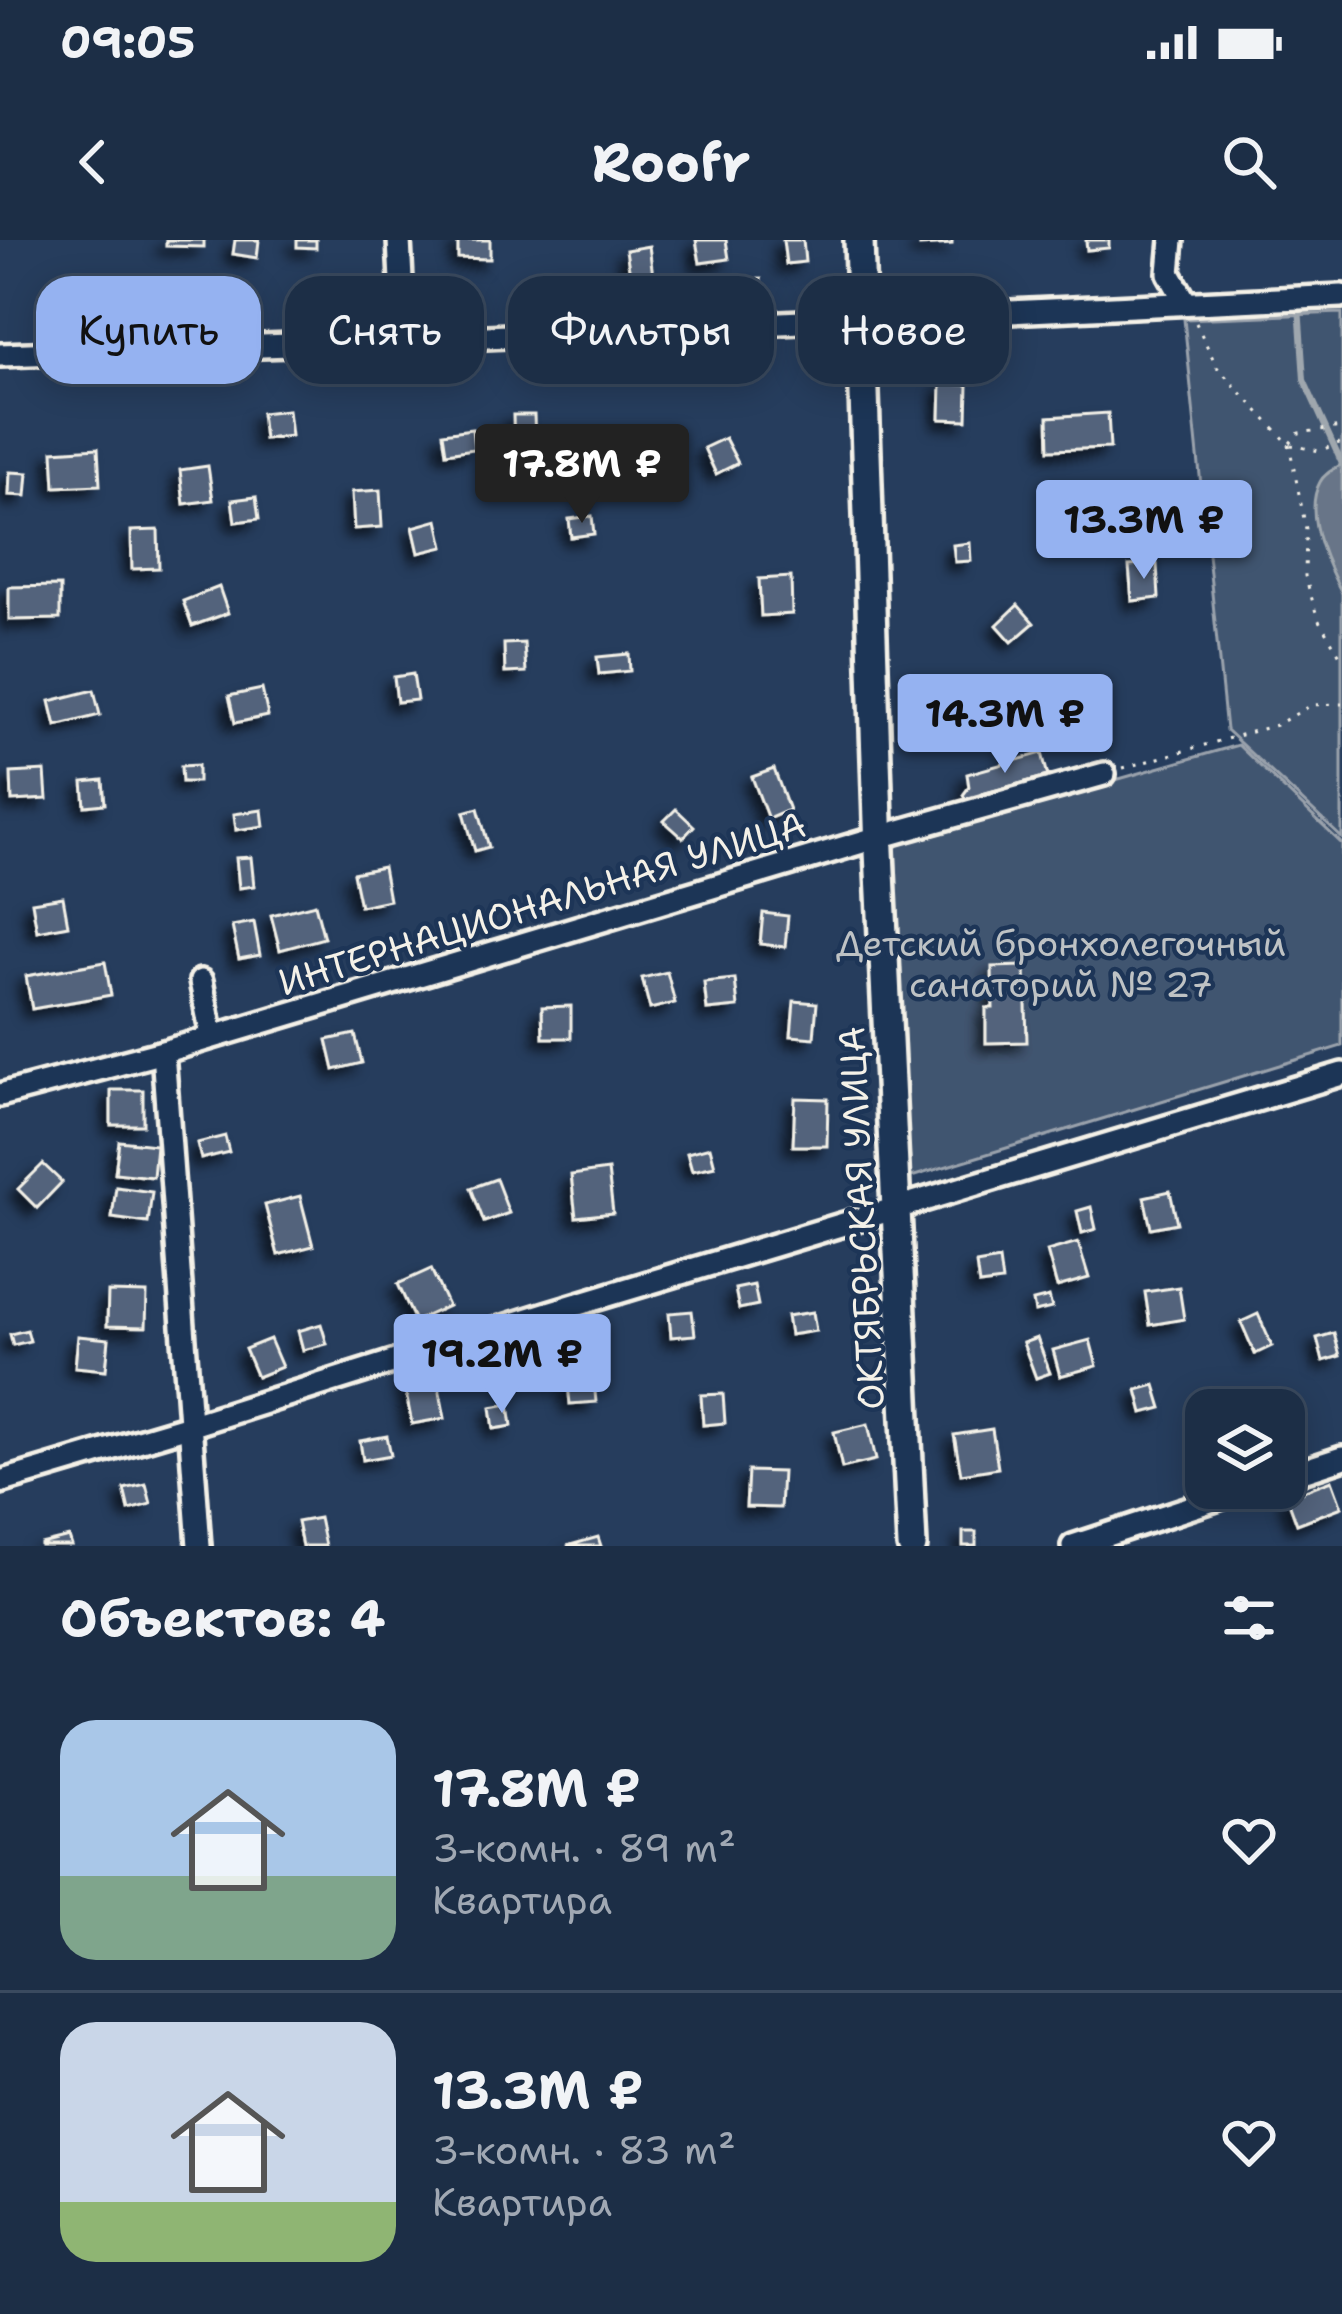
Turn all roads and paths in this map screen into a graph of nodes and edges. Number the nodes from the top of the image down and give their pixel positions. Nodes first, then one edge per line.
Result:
1 (399, 240) edge
2 (859, 240) edge
3 (1172, 240) edge
4 (401, 276) edge
5 (860, 276) edge
6 (1342, 296) edge
7 (1186, 302) junction
8 (1009, 311) edge
9 (798, 322) edge
10 (484, 336) edge
11 (285, 344) edge
12 (0, 355) edge
13 (864, 384) edge
14 (1342, 427) edge
15 (1342, 442) edge
16 (1289, 444) junction
17 (1341, 656) edge
18 (1342, 704) edge
19 (1104, 774) joint
20 (879, 837) junction
21 (201, 981) dead end
22 (212, 1036) junction
23 (163, 1052) junction
24 (1342, 1074) edge
25 (0, 1095) edge
26 (897, 1210) junction
27 (192, 1425) junction
28 (1342, 1458) edge
29 (1305, 1470) edge
30 (0, 1482) edge
31 (1186, 1509) edge
32 (199, 1546) edge
33 (912, 1546) edge
34 (1073, 1546) edge

1 - 4 street
2 - 5 main road, ОКТЯБРЬСКАЯ УЛИЦА
3 - 7 street
6 - 7 street
7 - 8 street
7 - 16 path
9 - 10 street
11 - 12 street
13 - 20 main road, ОКТЯБРЬСКАЯ УЛИЦА
14 - 16 path
15 - 16 path
16 - 17 path
18 - 19 path
19 - 20 street, ИНТЕРНАЦИОНАЛЬНАЯ УЛИЦА
20 - 22 street, ИНТЕРНАЦИОНАЛЬНАЯ УЛИЦА
20 - 26 main road, ОКТЯБРЬСКАЯ УЛИЦА
21 - 22 street
22 - 23 street, ИНТЕРНАЦИОНАЛЬНАЯ УЛИЦА
23 - 25 street, ИНТЕРНАЦИОНАЛЬНАЯ УЛИЦА
23 - 27 street
24 - 26 street
26 - 27 street
26 - 33 main road, ОКТЯБРЬСКАЯ УЛИЦА
27 - 30 street
27 - 32 street
28 - 29 street
31 - 34 street

